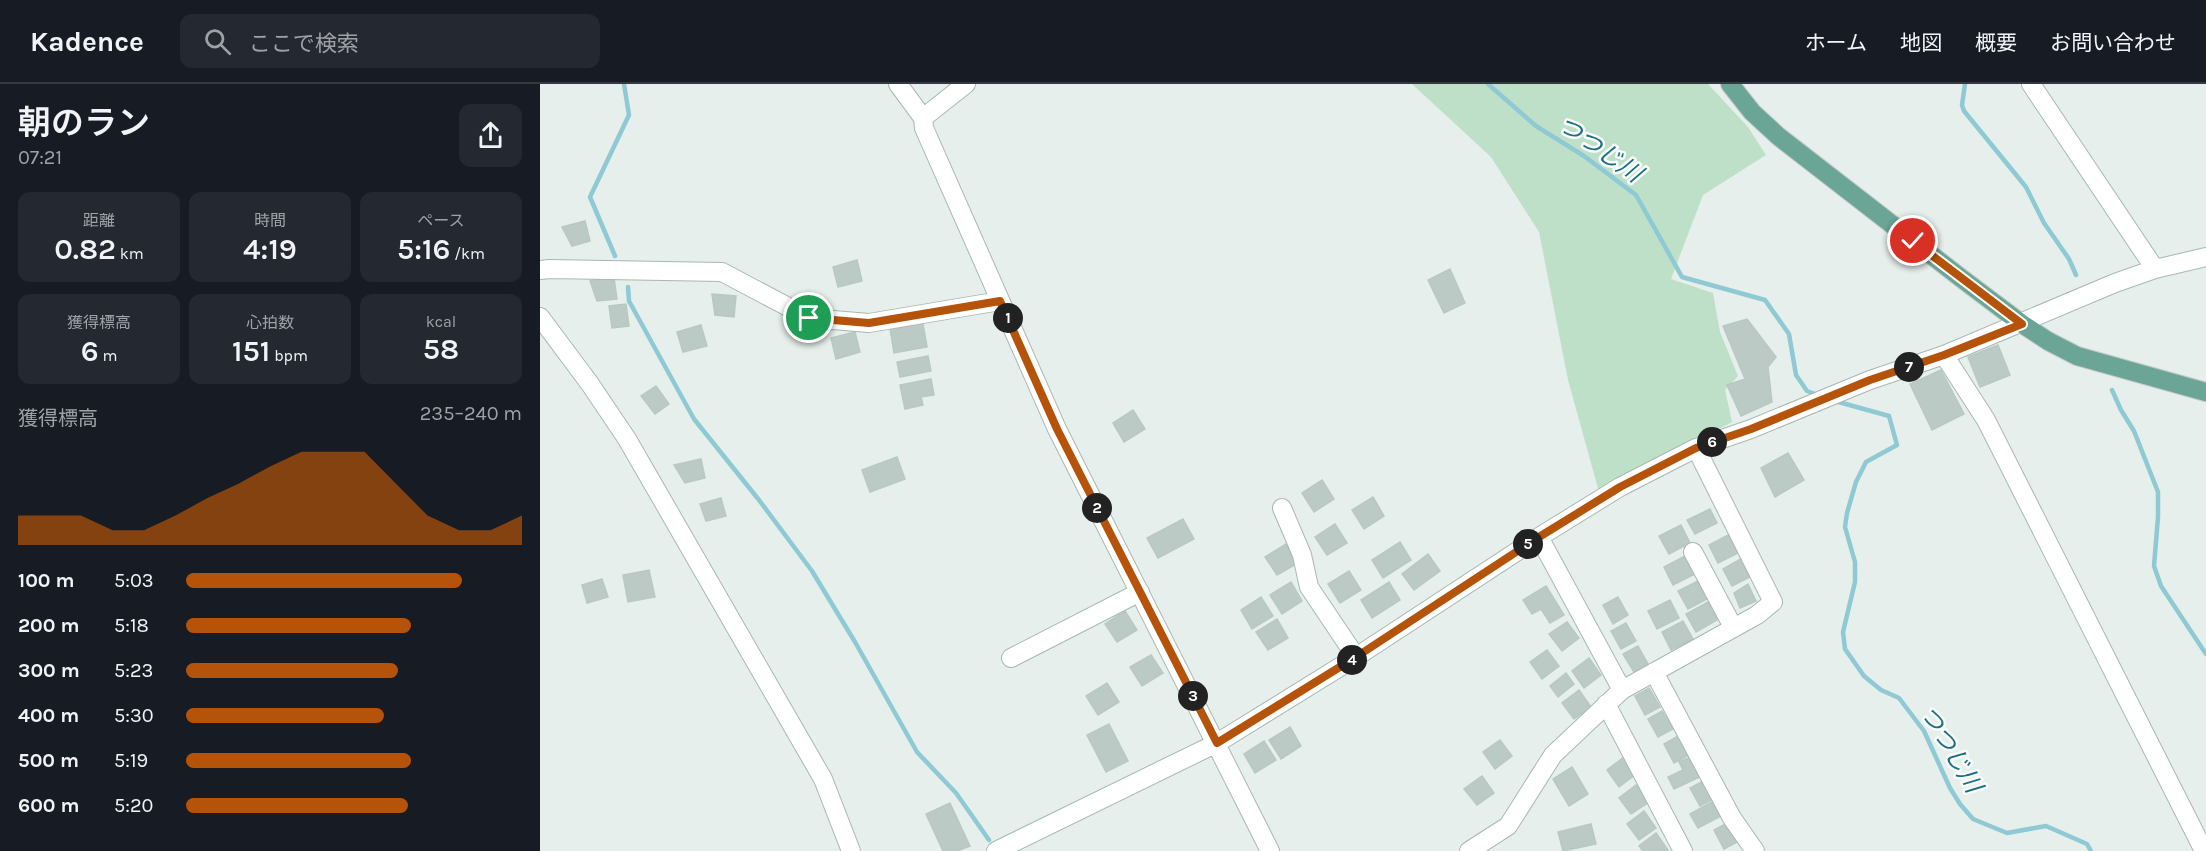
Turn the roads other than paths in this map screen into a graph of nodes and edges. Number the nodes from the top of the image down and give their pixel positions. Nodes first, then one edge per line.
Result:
1 (898, 84) edge
2 (966, 84) edge
3 (1730, 84) edge
4 (2031, 84) edge
5 (923, 118) junction
6 (2206, 257) edge
7 (2155, 269) junction
8 (540, 270) edge
9 (1000, 301) junction
10 (540, 317) edge
11 (2022, 324) junction
12 (1944, 355) junction
13 (2206, 392) edge
14 (1696, 448) junction
15 (1282, 508) dead end
16 (1539, 537) junction
17 (1693, 552) dead end
18 (1140, 592) junction
19 (1733, 627) junction
20 (1356, 657) junction
21 (1011, 658) dead end
22 (1654, 672) junction
23 (1622, 690) junction
24 (1606, 704) junction
25 (1217, 743) junction
26 (851, 851) edge
27 (996, 851) edge
28 (1270, 851) edge
29 (1469, 851) edge
30 (1683, 851) edge
31 (1755, 851) edge
32 (2204, 851) edge

1 - 5 street
2 - 5 street
3 - 11 main road
4 - 7 street
5 - 9 street
6 - 7 street
7 - 11 street
8 - 9 street
9 - 18 street
10 - 26 street
11 - 12 street
11 - 13 main road
12 - 14 street
12 - 32 street
14 - 16 street
14 - 19 street
15 - 20 street
16 - 20 street
16 - 23 street
17 - 19 street
18 - 21 street
18 - 25 street
19 - 22 street
20 - 25 street
22 - 23 street
22 - 31 street
23 - 24 street
24 - 29 street
24 - 30 street
25 - 27 street
25 - 28 street

